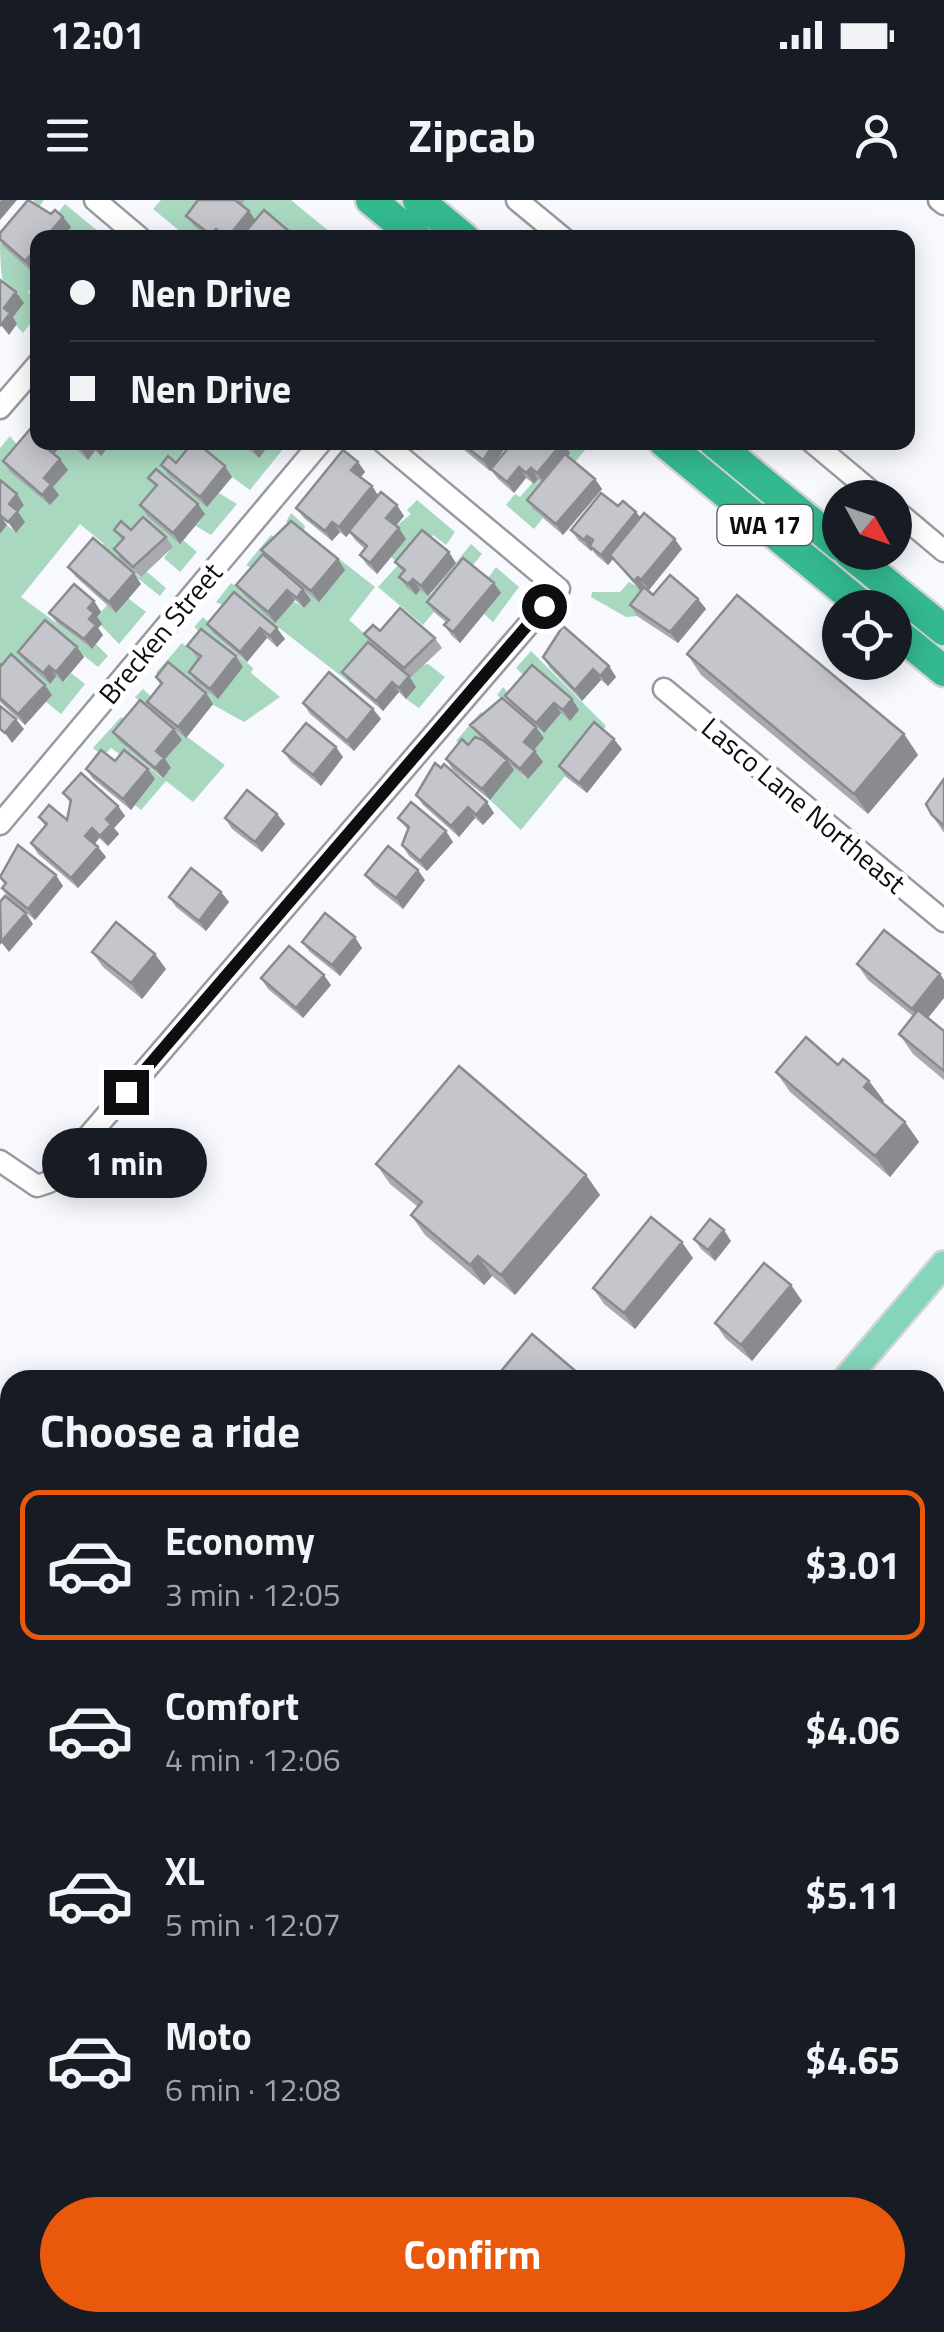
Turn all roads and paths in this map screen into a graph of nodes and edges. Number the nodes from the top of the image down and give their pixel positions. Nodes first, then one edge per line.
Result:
1 (95, 200) edge
2 (372, 200) edge
3 (418, 200) edge
4 (517, 200) edge
5 (131, 230) edge
6 (407, 230) edge
7 (454, 230) edge
8 (553, 230) edge
9 (30, 373) edge
10 (0, 408) edge
11 (314, 450) edge
12 (392, 450) edge
13 (674, 450) edge
14 (724, 450) edge
15 (822, 450) edge
16 (857, 480) edge
17 (912, 524) edge
18 (822, 531) edge
19 (944, 551) edge
20 (870, 570) edge
21 (843, 590) edge
22 (944, 630) edge
23 (912, 645) edge
24 (944, 671) edge
25 (664, 689) dead end
26 (0, 824) edge
27 (944, 921) edge
28 (0, 1161) edge
29 (944, 1264) edge
30 (854, 1370) edge

1 - 5 street
2 - 6 highway
3 - 7 highway
4 - 8 street
9 - 10 street
11 - 26 street, Brecken Street
12 - 28 street
13 - 21 highway, WA 17
14 - 18 highway, WA 17
15 - 16 street
17 - 19 street
20 - 22 highway, WA 17
23 - 24 highway
25 - 27 street, Lasco Lane Northeast
29 - 30 main road

